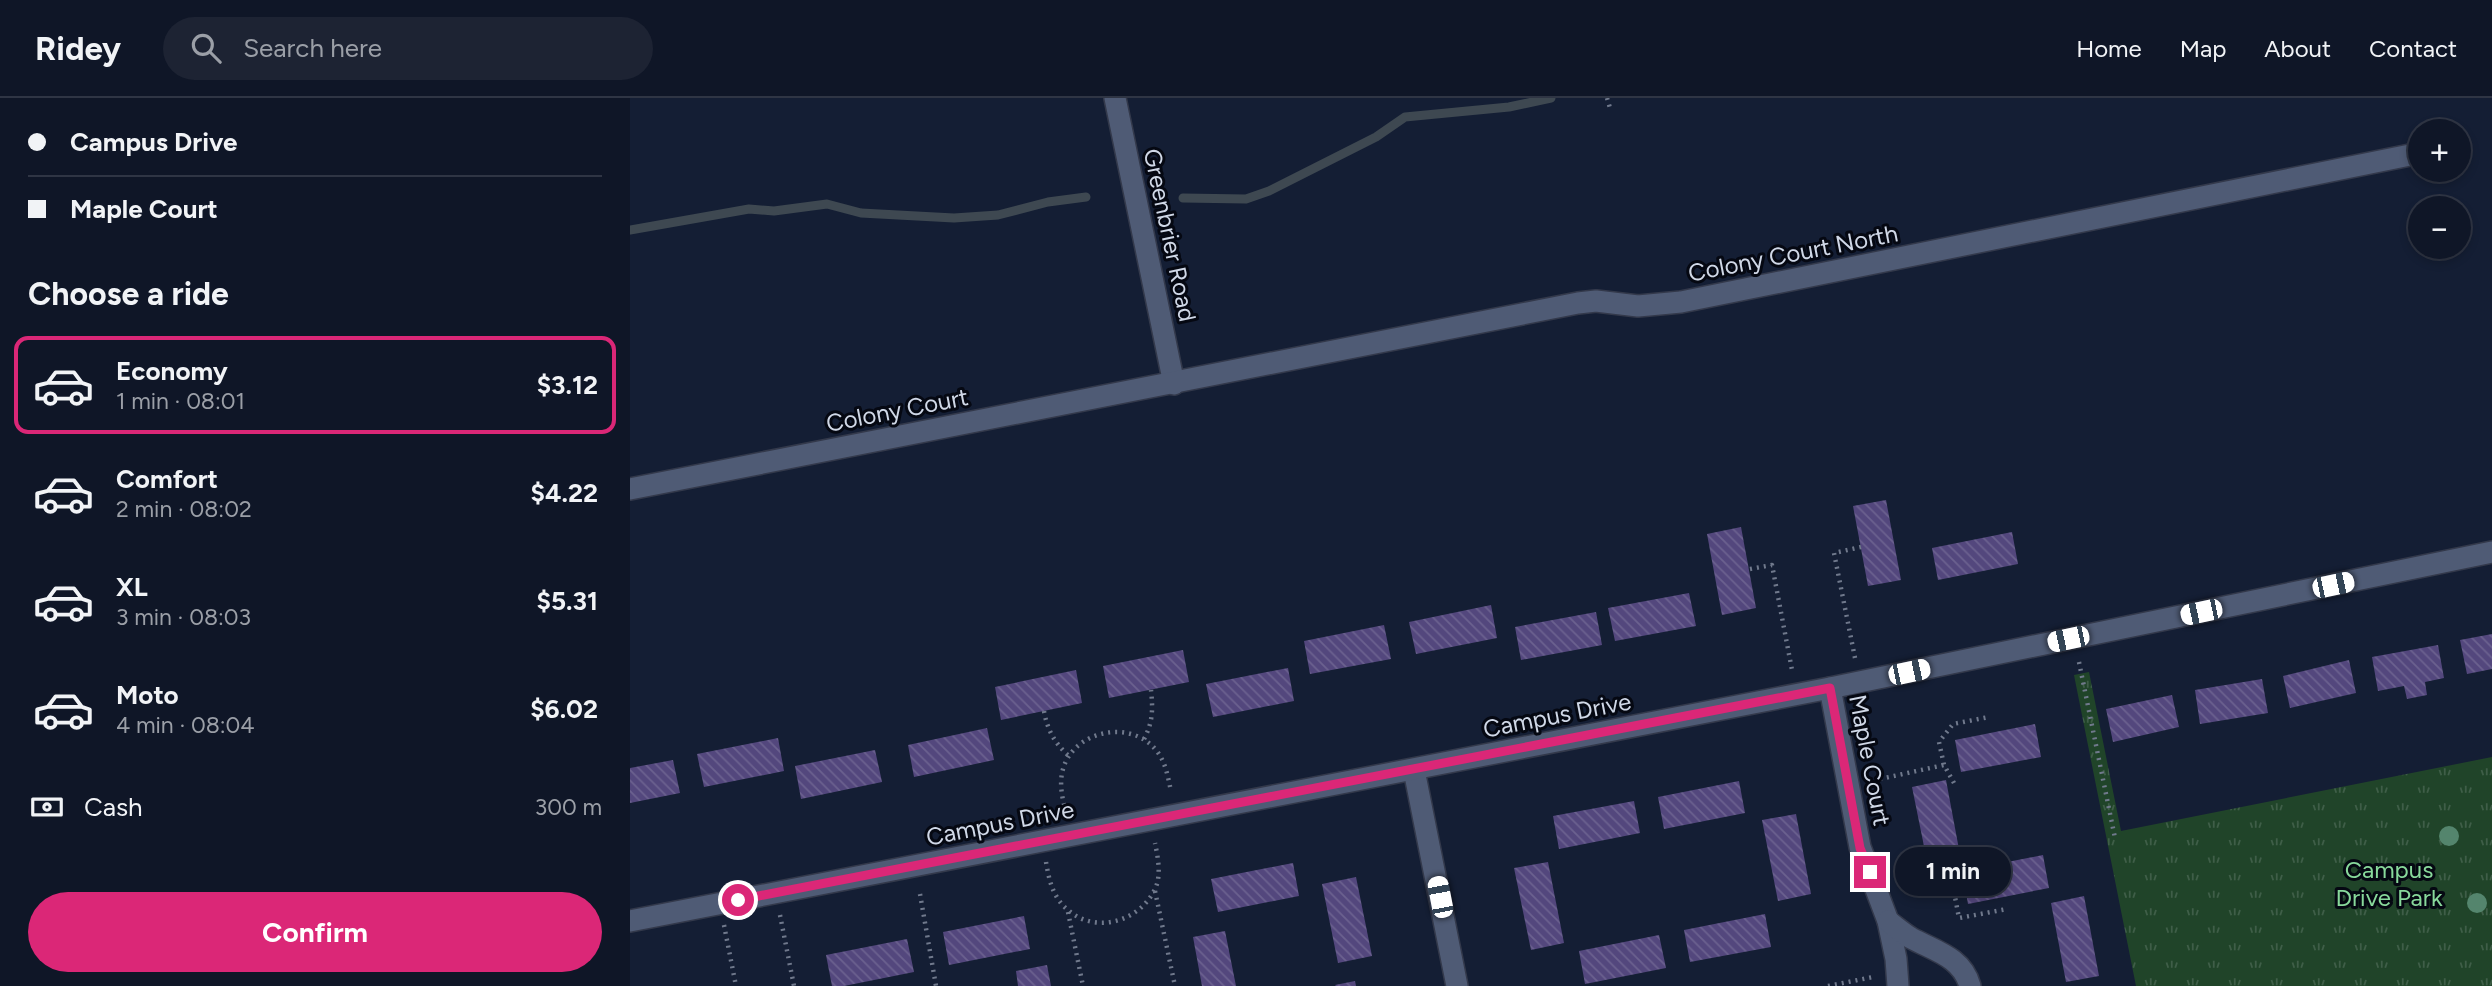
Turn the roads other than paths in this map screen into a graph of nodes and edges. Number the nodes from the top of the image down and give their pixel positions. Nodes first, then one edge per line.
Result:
1 (1115, 98) edge
2 (2408, 155) edge
3 (1174, 384) junction
4 (630, 489) edge
5 (2492, 552) edge
6 (1830, 688) junction
7 (1414, 770) junction
8 (630, 921) edge
9 (1888, 921) junction
10 (1459, 982) edge
11 (1898, 986) edge
12 (1970, 986) edge

1 - 3 street, Greenbrier Road
2 - 3 street, Colony Court North
3 - 4 street, Colony Court
5 - 6 street, Campus Drive
6 - 7 street, Campus Drive
6 - 9 street, Maple Court
7 - 8 street, Campus Drive
7 - 10 street
9 - 11 street, Maple Court
9 - 12 street

